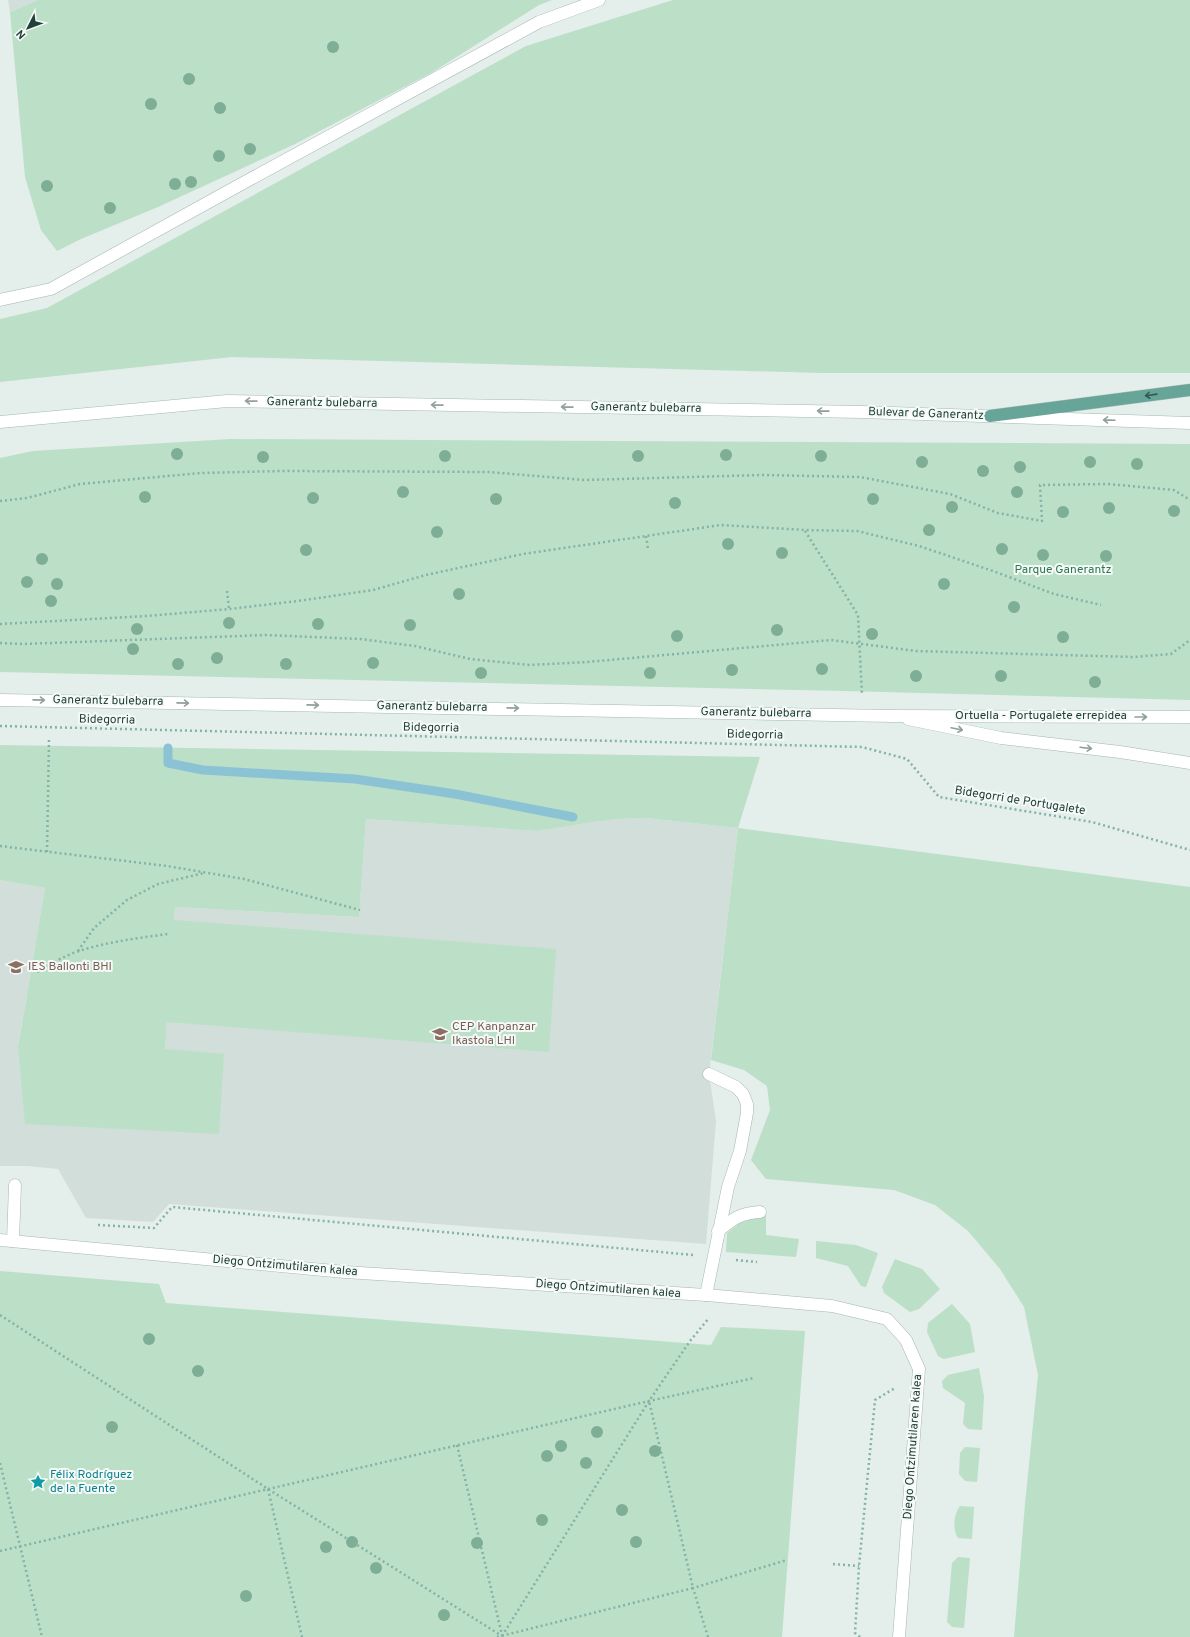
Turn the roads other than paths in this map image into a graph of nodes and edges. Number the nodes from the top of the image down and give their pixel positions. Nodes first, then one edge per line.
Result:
1 (600, 0) edge
2 (0, 300) edge
3 (1190, 390) edge
4 (862, 412) joint
5 (990, 416) junction
6 (0, 422) edge
7 (1190, 423) edge
8 (0, 700) edge
9 (892, 716) junction
10 (1190, 717) edge
11 (1190, 763) edge
12 (709, 1074) dead end
13 (15, 1185) dead end
14 (760, 1212) dead end
15 (718, 1231) junction
16 (0, 1240) edge
17 (13, 1241) junction
18 (706, 1295) junction
19 (899, 1637) edge

1 - 2 street
3 -> 5 main road
4 - 5 street, Bulevar de Ganerantz
4 -> 6 street, Ganerantz bulebarra
7 -> 5 street
8 -> 9 street, Ganerantz bulebarra
9 -> 10 street, Ortuella - Portugalete errepidea
9 -> 11 street
12 - 15 street
13 - 17 street
14 - 15 street
15 - 18 street
16 - 17 street, Diego Ontzimutilaren kalea
17 - 18 street, Diego Ontzimutilaren kalea
18 - 19 street, Diego Ontzimutilaren kalea

